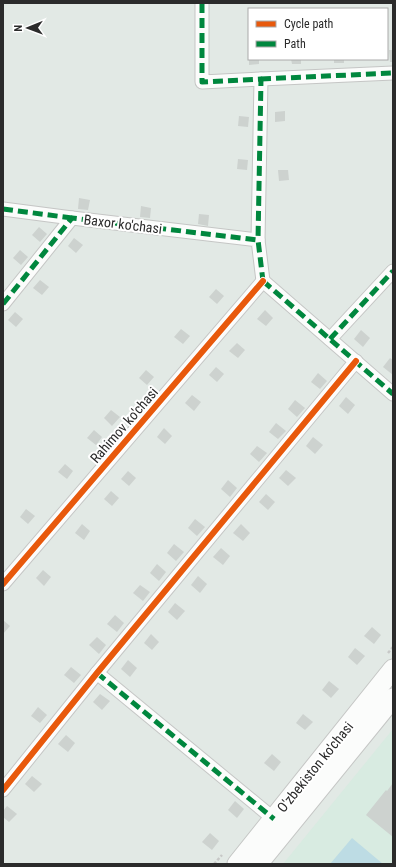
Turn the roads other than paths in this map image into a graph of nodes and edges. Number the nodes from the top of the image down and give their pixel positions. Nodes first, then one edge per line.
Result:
1 (202, 3) edge
2 (393, 73) edge
3 (261, 79) junction
4 (3, 209) edge
5 (72, 218) junction
6 (258, 240) junction
7 (393, 271) edge
8 (263, 282) junction
9 (3, 304) edge
10 (330, 340) junction
11 (356, 361) junction
12 (393, 394) edge
13 (3, 584) edge
14 (393, 669) edge
15 (97, 673) junction
16 (393, 698) edge
17 (3, 790) edge
18 (274, 819) junction
19 (237, 864) edge
20 (258, 864) edge

1 - 3 street
2 - 3 street
3 - 6 street
4 - 5 street
5 - 6 street, Baxor ko'chasi
5 - 9 street, Baxor ko'chasi
6 - 8 street
7 - 10 street
8 - 10 street
8 - 13 street, Rahimov ko'chasi
10 - 11 street
11 - 12 street
11 - 15 street
14 - 18 main road, O'zbekiston ko'chasi
15 - 17 street
15 - 18 street
16 - 20 main road, O'zbekiston ko'chasi
18 - 19 main road, O'zbekiston ko'chasi

